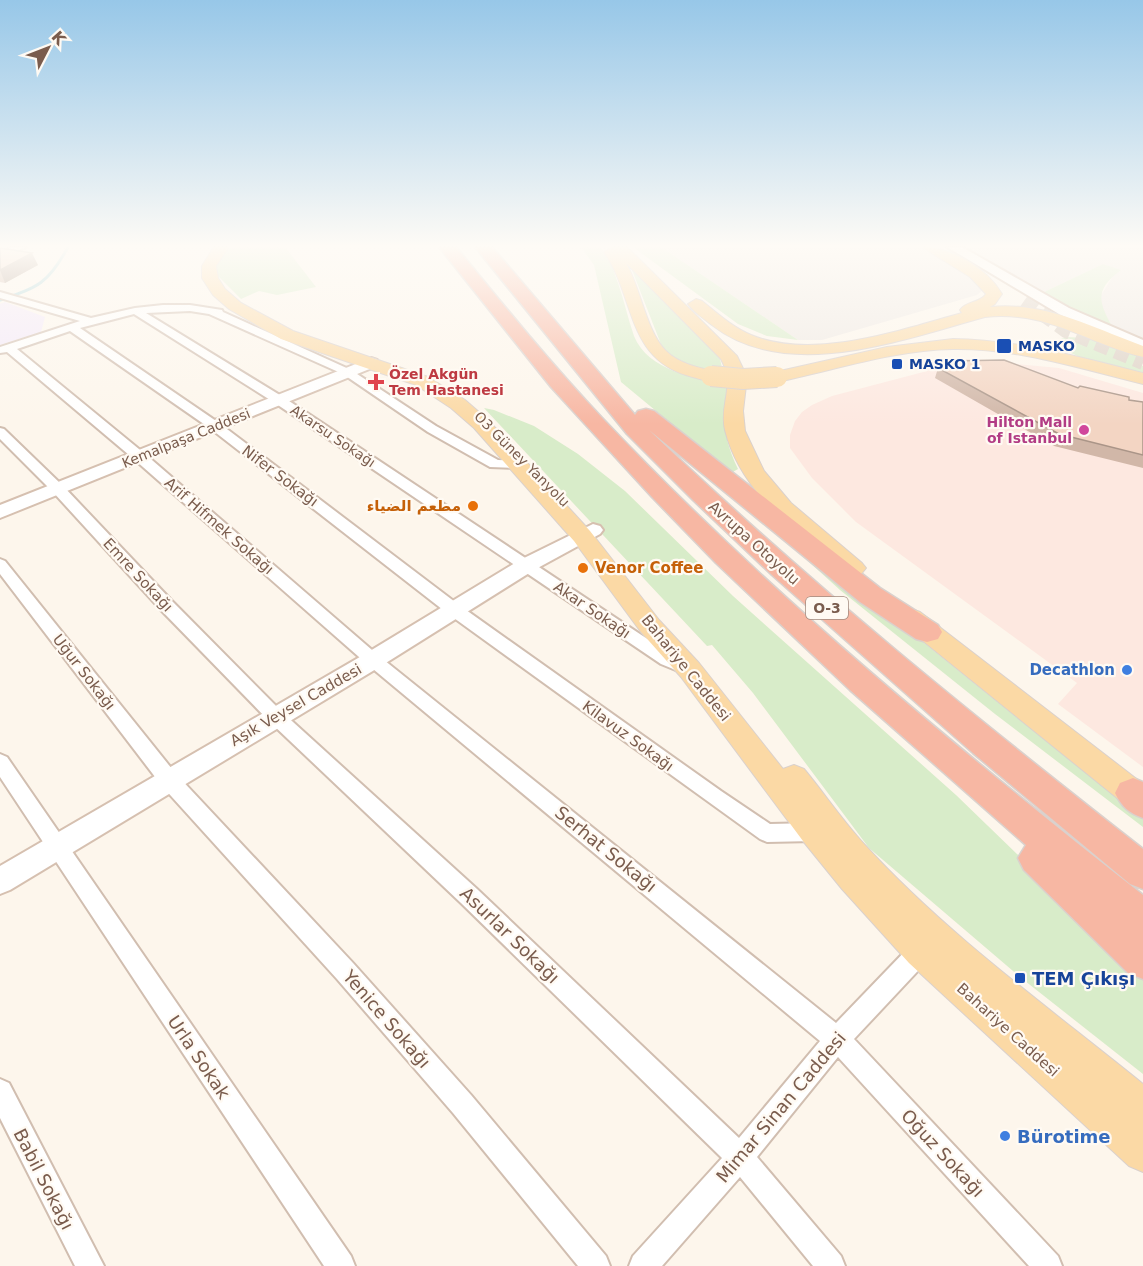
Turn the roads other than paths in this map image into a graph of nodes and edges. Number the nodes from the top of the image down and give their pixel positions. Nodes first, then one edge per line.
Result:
1 (43, 306) edge
2 (179, 306) edge
3 (181, 306) edge
4 (235, 306) edge
5 (252, 306) edge
6 (495, 306) edge
7 (532, 306) edge
8 (637, 306) edge
9 (679, 306) edge
10 (698, 306) edge
11 (978, 306) edge
12 (1020, 306) edge
13 (1026, 306) edge
14 (1037, 306) edge
15 (1039, 306) edge
16 (209, 310) junction
17 (136, 311) junction
18 (539, 315) junction
19 (259, 321) junction
20 (94, 322) junction
21 (950, 322) junction
22 (73, 328) junction
23 (1106, 339) junction
24 (1143, 346) edge
25 (4, 349) edge
26 (1143, 352) edge
27 (852, 360) junction
28 (371, 363) junction
29 (1088, 365) junction
30 (347, 372) junction
31 (1143, 379) edge
32 (279, 400) junction
33 (215, 426) junction
34 (0, 432) edge
35 (140, 457) junction
36 (517, 464) junction
37 (58, 489) junction
38 (0, 512) edge
39 (587, 533) junction
40 (0, 564) edge
41 (527, 565) junction
42 (453, 609) junction
43 (791, 618) junction
44 (927, 632) junction
45 (373, 660) junction
46 (690, 670) junction
47 (276, 717) junction
48 (0, 762) edge
49 (169, 780) junction
50 (1140, 799) edge
51 (814, 832) junction
52 (57, 849) junction
53 (1143, 872) edge
54 (0, 881) edge
55 (1143, 919) edge
56 (921, 951) junction
57 (1143, 959) edge
58 (837, 1039) junction
59 (0, 1092) edge
60 (1143, 1109) edge
61 (1143, 1152) edge
62 (740, 1157) junction
63 (90, 1266) edge
64 (341, 1266) edge
65 (596, 1266) edge
66 (643, 1266) edge
67 (831, 1266) edge
68 (1048, 1266) edge

1 - 20 street
2 - 17 street
3 - 16 street
4 - 19 main road, Bahariye Caddesi
5 - 39 main road, O3 Güney Yanyolu
6 - 43 highway, O-3
7 - 18 highway, Avrupa Otoyolu / O-3
8 - 27 main road, bridge
9 - 44 main road
10 - 21 main road
11 - 21 main road
12 - 21 main road
13 - 27 main road
14 - 23 main road
15 - 24 main road
16 - 19 street
16 - 30 street
17 - 20 street
17 - 32 street, Akarsu Sokağı
18 - 44 highway
18 - 53 highway, Avrupa Otoyolu / O-3
19 - 28 main road, Bahariye Caddesi
20 - 22 street
22 - 25 street
22 - 33 street, Nifer Sokağı
23 - 26 main road
23 - 29 main road
25 - 35 street, Arif Hifmek Sokağı
27 - 29 main road
28 - 30 main road, Kemalpaşa Caddesi
28 - 36 main road, Bahariye Caddesi
29 - 31 main road
30 - 32 main road, Kemalpaşa Caddesi
30 - 36 street
32 - 33 main road, Kemalpaşa Caddesi
32 - 41 street, Akarsu Sokağı
33 - 35 main road, Kemalpaşa Caddesi
33 - 42 street, Nifer Sokağı
34 - 37 street, Emre Sokağı
35 - 37 main road, Kemalpaşa Caddesi
35 - 45 street, Arif Hifmek Sokağı
36 - 39 main road, Bahariye Caddesi
37 - 38 main road, Kemalpaşa Caddesi
37 - 47 street, Emre Sokağı
39 - 41 main road, Aşık Veysel Caddesi
39 - 46 main road, Bahariye Caddesi
39 - 60 main road
40 - 49 street, Uğur Sokağı
41 - 42 main road, Aşık Veysel Caddesi
41 - 46 street, Akar Sokağı
42 - 45 main road, Aşık Veysel Caddesi
42 - 51 street, Kilavuz Sokağı
43 - 55 highway, O-3
43 - 57 highway
44 - 50 main road
45 - 47 main road, Aşık Veysel Caddesi
45 - 58 street, Serhat Sokağı
46 - 51 main road, Bahariye Caddesi
47 - 49 main road, Aşık Veysel Caddesi
47 - 62 street, Asurlar Sokağı
48 - 52 street, Urla Sokak
49 - 52 main road, Aşık Veysel Caddesi
49 - 65 street, Yenice Sokağı
51 - 56 main road, Bahariye Caddesi
52 - 54 main road, Aşık Veysel Caddesi
52 - 64 street, Urla Sokak
56 - 58 street, Mimar Sinan Caddesi
56 - 61 main road, Bahariye Caddesi
58 - 62 street, Mimar Sinan Caddesi
58 - 68 street, Oğuz Sokağı
59 - 63 street, Babil Sokağı
62 - 66 street, Mimar Sinan Caddesi
62 - 67 street, Asurlar Sokağı

